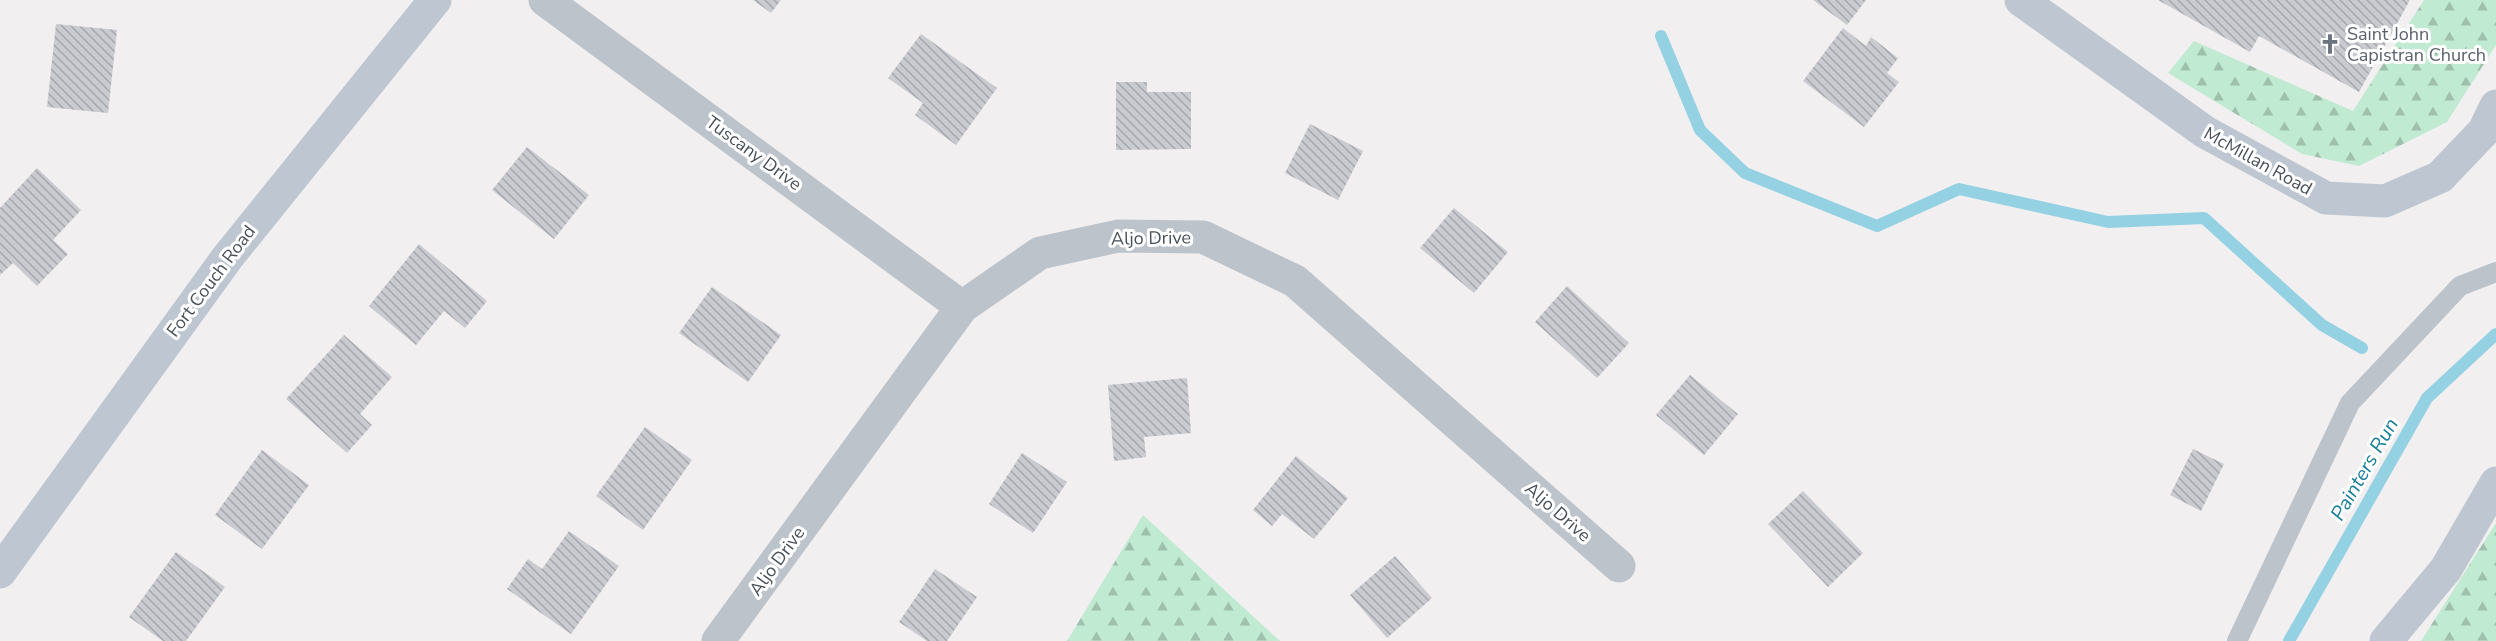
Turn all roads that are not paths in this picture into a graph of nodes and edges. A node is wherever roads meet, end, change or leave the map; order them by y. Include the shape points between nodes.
1 (435, 0) edge
2 (545, 0) edge
3 (2021, 0) edge
4 (2496, 106) edge
5 (2496, 272) edge
6 (962, 306) junction
7 (2496, 483) edge
8 (1619, 566) dead end
9 (0, 572) edge
10 (718, 641) edge
11 (2237, 641) edge
12 (2386, 641) edge

1 - 9 street, Fort Couch Road via 227,258
2 - 6 street, Tuscany Drive
3 - 4 street, McMillan Road via 2205,132 2326,198 2385,201 2440,177 2484,131
5 - 11 lane via 2460,286 2350,403
6 - 8 street, Aljo Drive via 1040,254 1118,236 1203,237 1295,281
6 - 10 street, Aljo Drive
7 - 12 street via 2446,569

